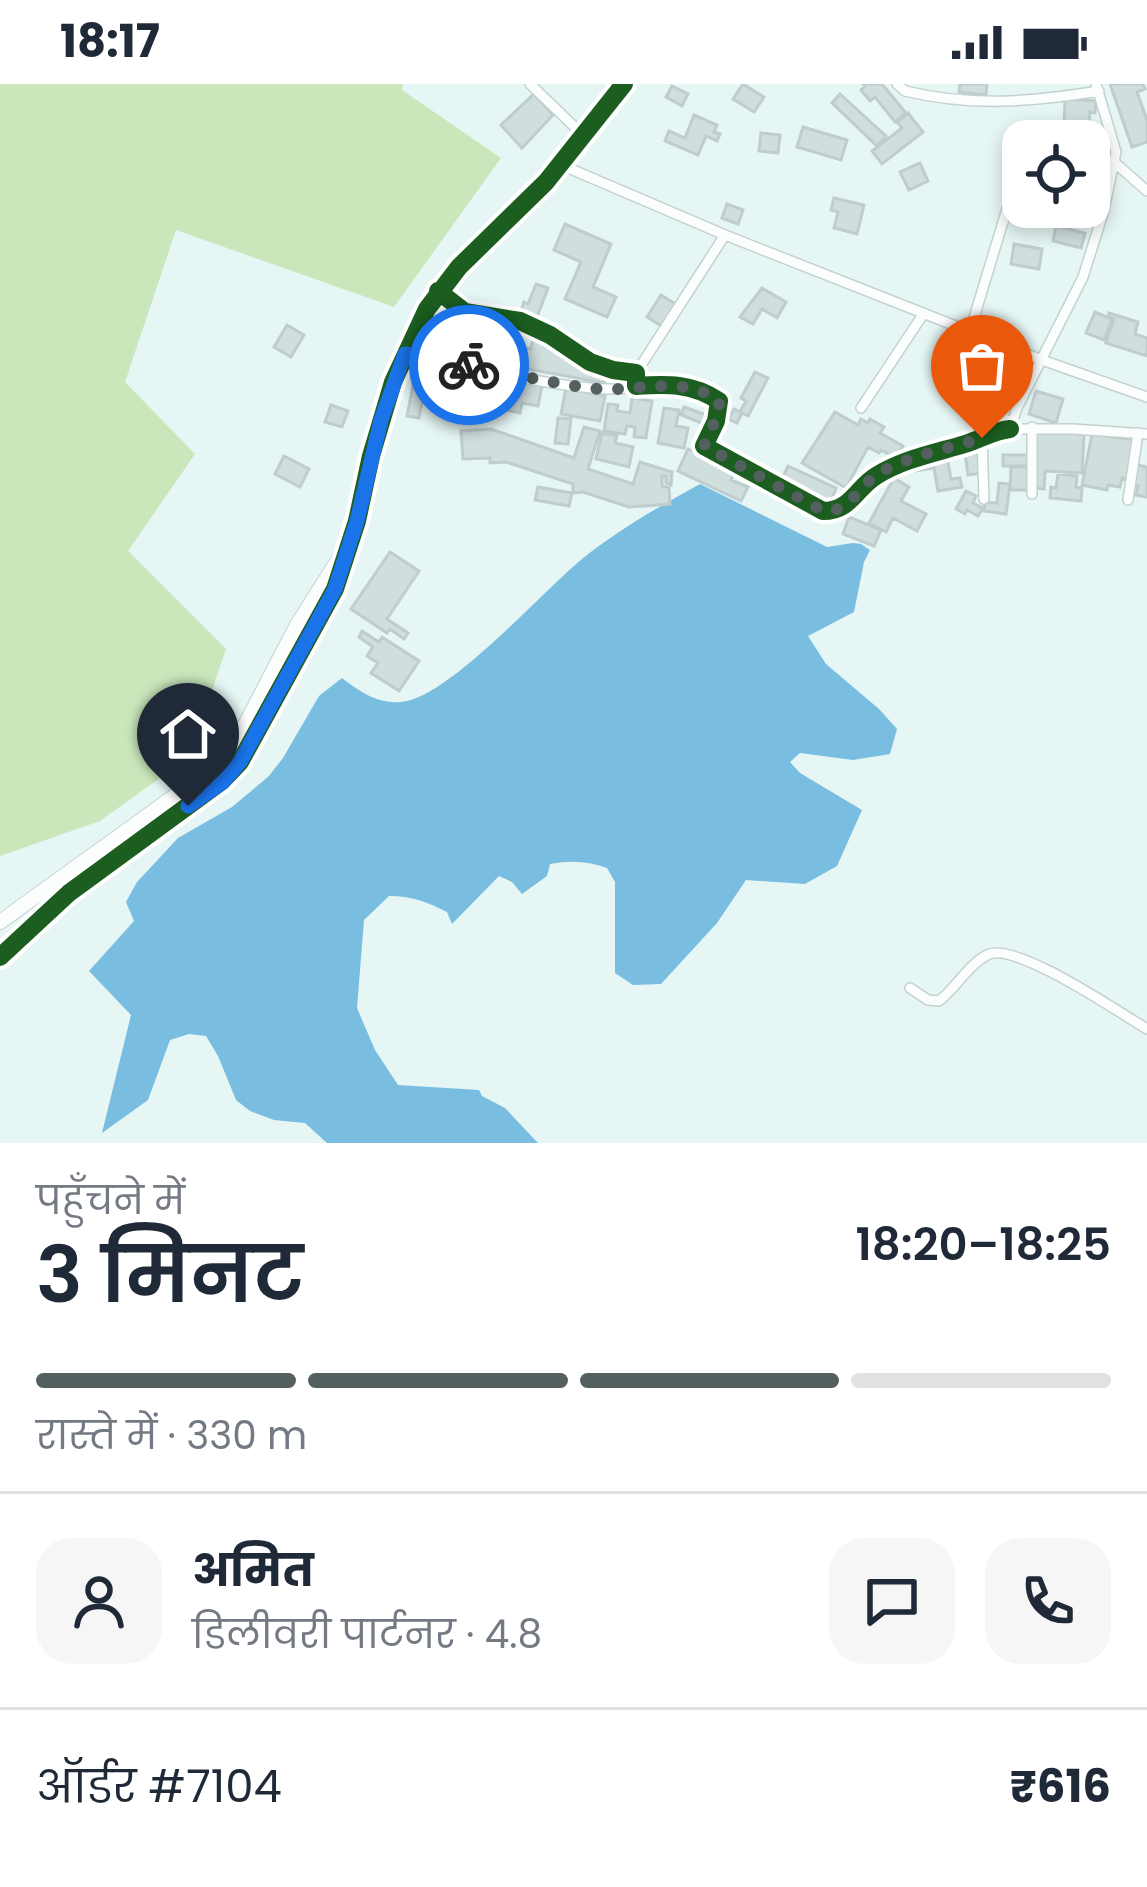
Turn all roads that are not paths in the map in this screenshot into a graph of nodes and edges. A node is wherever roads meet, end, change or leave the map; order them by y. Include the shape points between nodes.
1 (530, 84) edge
2 (624, 84) edge
3 (897, 84) edge
4 (1097, 88) edge
5 (583, 135) junction
6 (1114, 162) junction
7 (560, 164) junction
8 (1147, 191) edge
9 (1002, 225) edge
10 (725, 235) junction
11 (438, 292) junction
12 (925, 313) junction
13 (970, 331) junction
14 (405, 354) junction
15 (1042, 360) junction
16 (636, 373) junction
17 (636, 386) junction
18 (1147, 397) edge
19 (861, 408) dead end
20 (1032, 428) junction
21 (1010, 429) junction
22 (1143, 433) edge
23 (982, 438) junction
24 (1033, 494) dead end
25 (984, 499) dead end
26 (1128, 500) dead end
27 (352, 537) junction
28 (0, 922) edge
29 (0, 957) edge
30 (910, 988) dead end
31 (1147, 1029) edge

1 - 5 street
2 - 5 street
3 - 4 street via 973,103
4 - 6 street
5 - 7 street
6 - 8 street
6 - 15 street via 1083,277
7 - 10 street
7 - 11 street
9 - 13 street
10 - 12 street
10 - 16 street
11 - 14 street
11 - 16 street via 465,312 520,321 590,362
12 - 13 street
12 - 19 street
13 - 15 street
14 - 17 street via 593,388
14 - 27 street
15 - 18 street
15 - 21 street
16 - 17 street
17 - 23 street via 692,387 719,400 704,446 823,511 846,506 894,467
20 - 21 street
20 - 22 street
20 - 24 street
21 - 23 street
22 - 26 street
23 - 25 street
27 - 28 street via 223,761
27 - 29 street via 327,605 231,773 70,892
30 - 31 street via 939,1001 984,957 1006,953

